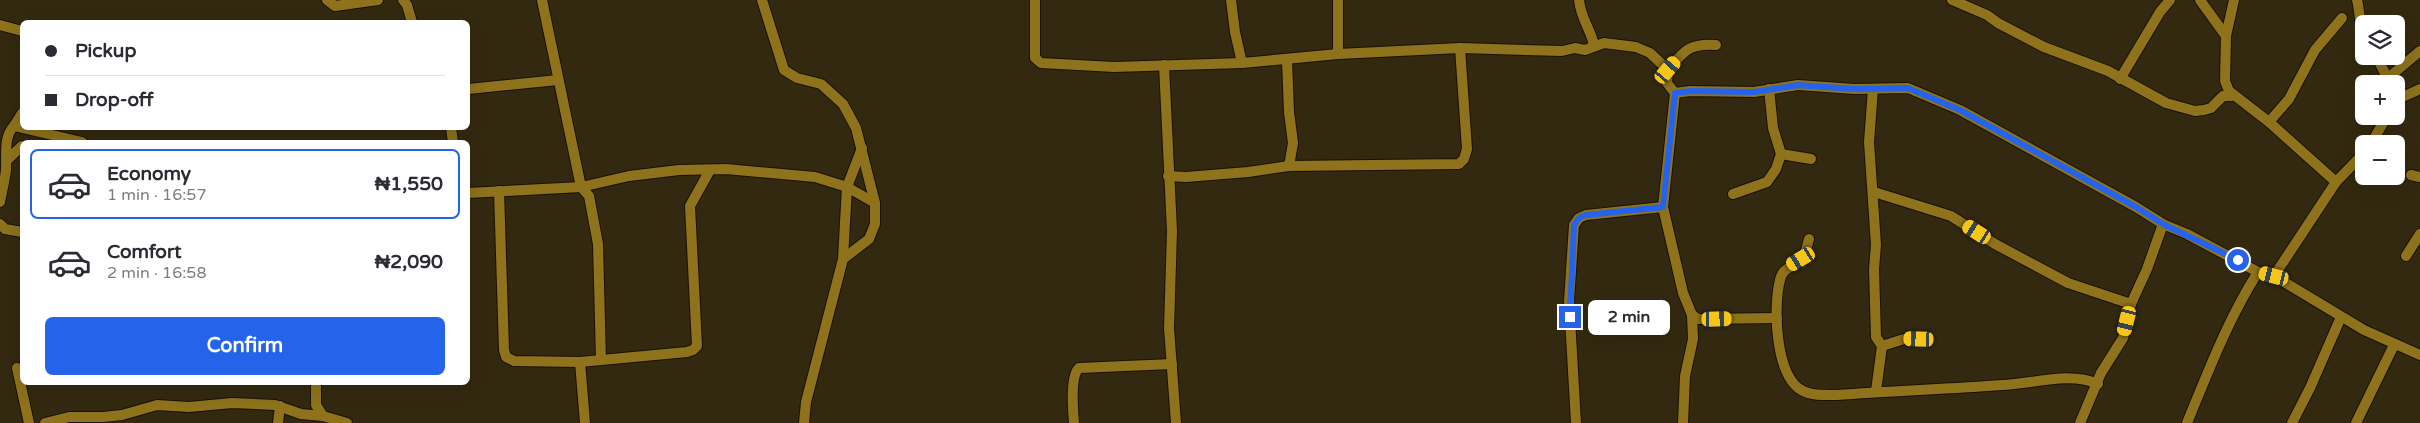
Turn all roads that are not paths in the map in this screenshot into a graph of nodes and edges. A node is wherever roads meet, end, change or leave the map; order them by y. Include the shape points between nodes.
1 (327, 0) edge
2 (378, 0) edge
3 (403, 0) edge
4 (542, 0) edge
5 (762, 0) edge
6 (1035, 0) edge
7 (1231, 0) edge
8 (1338, 0) edge
9 (1579, 0) edge
10 (1952, 0) edge
11 (2170, 0) edge
12 (2200, 0) edge
13 (2234, 0) edge
14 (2357, 0) edge
15 (2361, 15) edge
16 (2342, 18) dead end
17 (411, 20) edge
18 (0, 26) edge
19 (20, 31) edge
20 (2226, 36) junction
21 (1716, 44) dead end
22 (1594, 45) junction
23 (1460, 48) junction
24 (2420, 52) edge
25 (1338, 54) junction
26 (1286, 60) junction
27 (1242, 63) junction
28 (1164, 65) junction
29 (1668, 70) junction
30 (2395, 75) edge
31 (2120, 79) junction
32 (558, 80) junction
33 (470, 88) edge
34 (1769, 89) junction
35 (1873, 89) junction
36 (2420, 89) edge
37 (1675, 93) junction
38 (2229, 94) junction
39 (2405, 96) edge
40 (20, 115) edge
41 (2269, 122) junction
42 (8, 127) edge
43 (22, 130) edge
44 (46, 135) junction
45 (33, 140) edge
46 (72, 140) edge
47 (862, 147) junction
48 (20, 148) edge
49 (1781, 154) junction
50 (1811, 159) dead end
51 (6, 161) junction
52 (2355, 162) edge
53 (1289, 166) junction
54 (710, 170) junction
55 (1168, 176) junction
56 (2336, 182) junction
57 (581, 186) junction
58 (848, 187) junction
59 (499, 191) junction
60 (1874, 192) junction
61 (470, 193) edge
62 (1733, 194) dead end
63 (0, 202) edge
64 (875, 203) junction
65 (1663, 207) junction
66 (0, 224) edge
67 (2163, 224) junction
68 (20, 232) edge
69 (2420, 234) edge
70 (1809, 239) dead end
71 (2406, 256) dead end
72 (843, 259) junction
73 (2258, 272) junction
74 (2274, 276) junction
75 (2131, 304) junction
76 (1692, 315) junction
77 (2341, 317) junction
78 (1777, 318) junction
79 (1919, 339) dead end
80 (2394, 344) junction
81 (1882, 346) junction
82 (2420, 355) edge
83 (601, 360) junction
84 (580, 362) junction
85 (1172, 364) junction
86 (17, 368) dead end
87 (20, 382) edge
88 (2098, 384) junction
89 (21, 385) edge
90 (316, 385) edge
91 (1876, 391) junction
92 (280, 406) junction
93 (323, 416) junction
94 (29, 423) edge
95 (46, 423) edge
96 (278, 423) edge
97 (347, 423) edge
98 (585, 423) edge
99 (804, 423) edge
100 (1074, 423) edge
101 (1176, 423) edge
102 (1576, 423) edge
103 (1683, 423) edge
104 (2080, 423) edge
105 (2187, 423) edge
106 (2292, 423) edge
107 (2356, 423) edge

1 - 2 street via 335,6
3 - 17 street
4 - 32 street
5 - 47 street via 784,70 789,75 821,84 833,94 856,128
6 - 28 street via 1035,58 1039,62 1114,67
7 - 27 street
8 - 25 street
9 - 22 street via 1580,14
10 - 31 street via 1987,15 2044,47 2108,71
11 - 31 street
12 - 20 street
13 - 20 street
14 - 15 street
16 - 41 street via 2315,50 2289,99
18 - 19 street
20 - 38 street via 2225,81
21 - 29 street via 1697,44 1680,55
22 - 23 street via 1585,50 1562,51
22 - 29 street via 1636,47 1650,53
23 - 25 street
23 - 53 street via 1467,149 1462,162 1447,165
24 - 30 street
25 - 26 street
26 - 27 street
26 - 53 street via 1293,143
27 - 28 street
28 - 55 street
29 - 37 street via 1667,83
31 - 38 street via 2166,103 2195,111 2211,108
32 - 33 street
32 - 57 street
34 - 35 street via 1798,85
34 - 37 street
34 - 49 street via 1773,128
35 - 60 street via 1868,142
35 - 67 street via 1908,88 1960,110
36 - 39 street
37 - 65 street
38 - 41 street
40 - 42 street
41 - 56 street
42 - 51 street
43 - 44 street
44 - 45 street
44 - 46 street
47 - 58 street
47 - 64 street
48 - 51 street
49 - 50 street
49 - 62 street via 1767,182
51 - 63 street
52 - 56 street
53 - 55 street via 1248,172
54 - 57 street via 630,176
54 - 58 street via 815,177
54 - 83 street via 690,206 697,346 688,352
55 - 85 street via 1172,231 1168,299
56 - 74 street
57 - 59 street
57 - 83 street via 589,196 598,244
58 - 64 street
58 - 72 street
59 - 61 street
59 - 84 street via 506,357 514,361
60 - 75 street via 1951,216 2068,284
60 - 81 street via 1876,337
64 - 72 street via 875,224 869,238
65 - 76 street via 1683,293
65 - 102 street via 1586,215 1574,225 1569,301
66 - 68 street
67 - 73 street
67 - 75 street
69 - 71 street
70 - 78 street via 1801,259 1786,268 1780,279
72 - 99 street via 806,402
73 - 74 street
73 - 105 street via 2223,338
74 - 77 street
75 - 88 street via 2123,338 2101,373
76 - 78 street via 1698,319
76 - 103 street via 1693,339 1685,376
77 - 80 street
77 - 106 street
78 - 91 street via 1780,350 1794,385 1804,392 1820,395
79 - 81 street via 1904,339
80 - 82 street
80 - 107 street
81 - 91 street
83 - 84 street
84 - 98 street
85 - 100 street via 1079,368 1074,380
85 - 101 street
86 - 87 street
88 - 91 street via 2069,378 2003,385
88 - 104 street
89 - 94 street
90 - 93 street via 316,405
92 - 93 street via 308,416
92 - 95 street via 232,403 189,407 157,405 122,415 69,417
92 - 96 street
93 - 97 street

